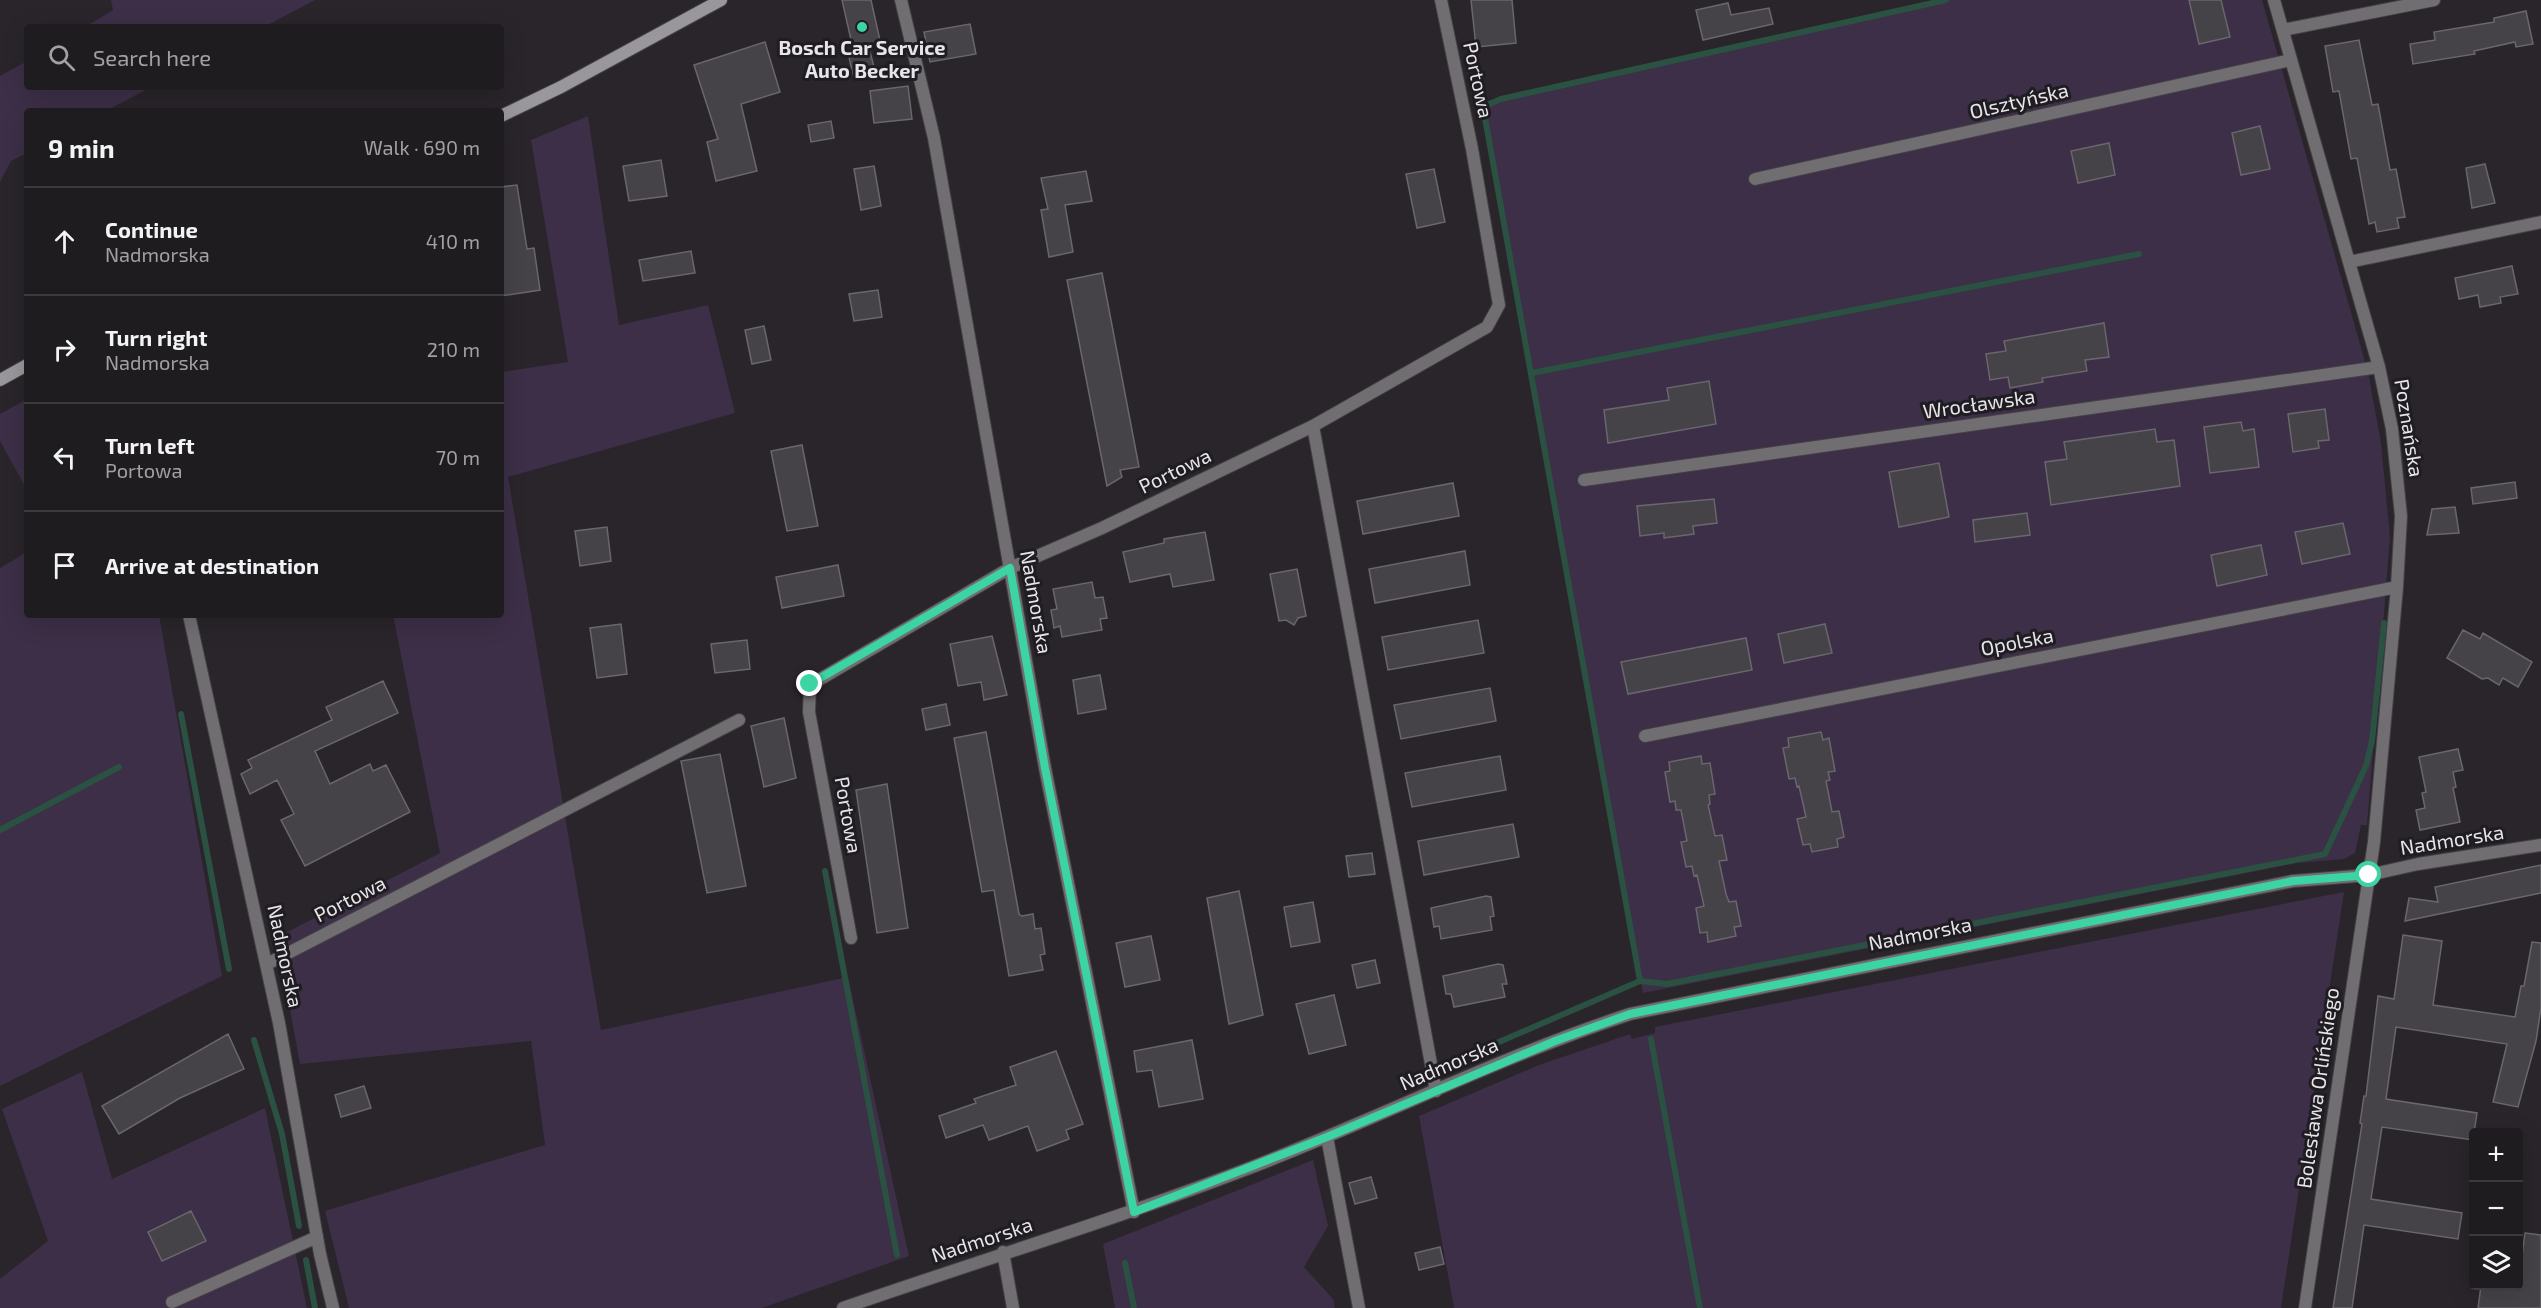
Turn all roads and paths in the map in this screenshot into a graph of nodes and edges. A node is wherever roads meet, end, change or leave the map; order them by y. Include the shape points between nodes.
1 (721, 0) edge
2 (901, 0) edge
3 (1441, 0) edge
4 (2274, 0) edge
5 (2434, 0) edge
6 (2283, 30) junction
7 (2291, 60) junction
8 (504, 115) edge
9 (1755, 179) dead end
10 (2541, 222) edge
11 (2349, 262) junction
12 (24, 367) edge
13 (2379, 367) junction
14 (0, 380) edge
15 (1313, 426) junction
16 (1584, 480) dead end
17 (1010, 568) junction
18 (2397, 586) junction
19 (190, 618) edge
20 (739, 720) dead end
21 (1645, 736) dead end
22 (2541, 845) edge
23 (2369, 875) junction
24 (851, 938) dead end
25 (267, 964) junction
26 (1436, 1091) junction
27 (1327, 1137) junction
28 (1134, 1212) junction
29 (317, 1237) junction
30 (1003, 1252) junction
31 (172, 1302) dead end
32 (333, 1308) edge
33 (843, 1308) edge
34 (1012, 1308) edge
35 (1359, 1308) edge
36 (2305, 1308) edge

1 - 8 main road
2 - 17 street, Nadmorska via 934,138
3 - 15 street, Portowa via 1499,305 1487,327
4 - 6 street, Poznańska
5 - 6 street
6 - 7 street, Poznańska
7 - 9 street, Olsztyńska
7 - 11 street, Poznańska
10 - 11 street
11 - 13 street, Poznańska
12 - 14 main road
13 - 16 street, Wrocławska
13 - 18 street, Poznańska via 2392,429 2401,516
15 - 17 street, Portowa
15 - 26 street
17 - 24 street, Portowa via 810,684 809,712
17 - 28 street, Nadmorska via 1045,768
18 - 21 street, Opolska
18 - 23 street, Poznańska
19 - 25 street, Nadmorska
20 - 25 street, Portowa
22 - 23 street, Nadmorska
23 - 26 street, Nadmorska via 2293,881 1684,1001 1591,1026
23 - 36 street, Bolesława Orlińskiego
25 - 29 street, Nadmorska
26 - 27 street, Nadmorska
27 - 28 street, Nadmorska
27 - 35 street
28 - 30 street, Nadmorska
29 - 31 street
29 - 32 street, Nadmorska
30 - 33 street, Nadmorska
30 - 34 street

